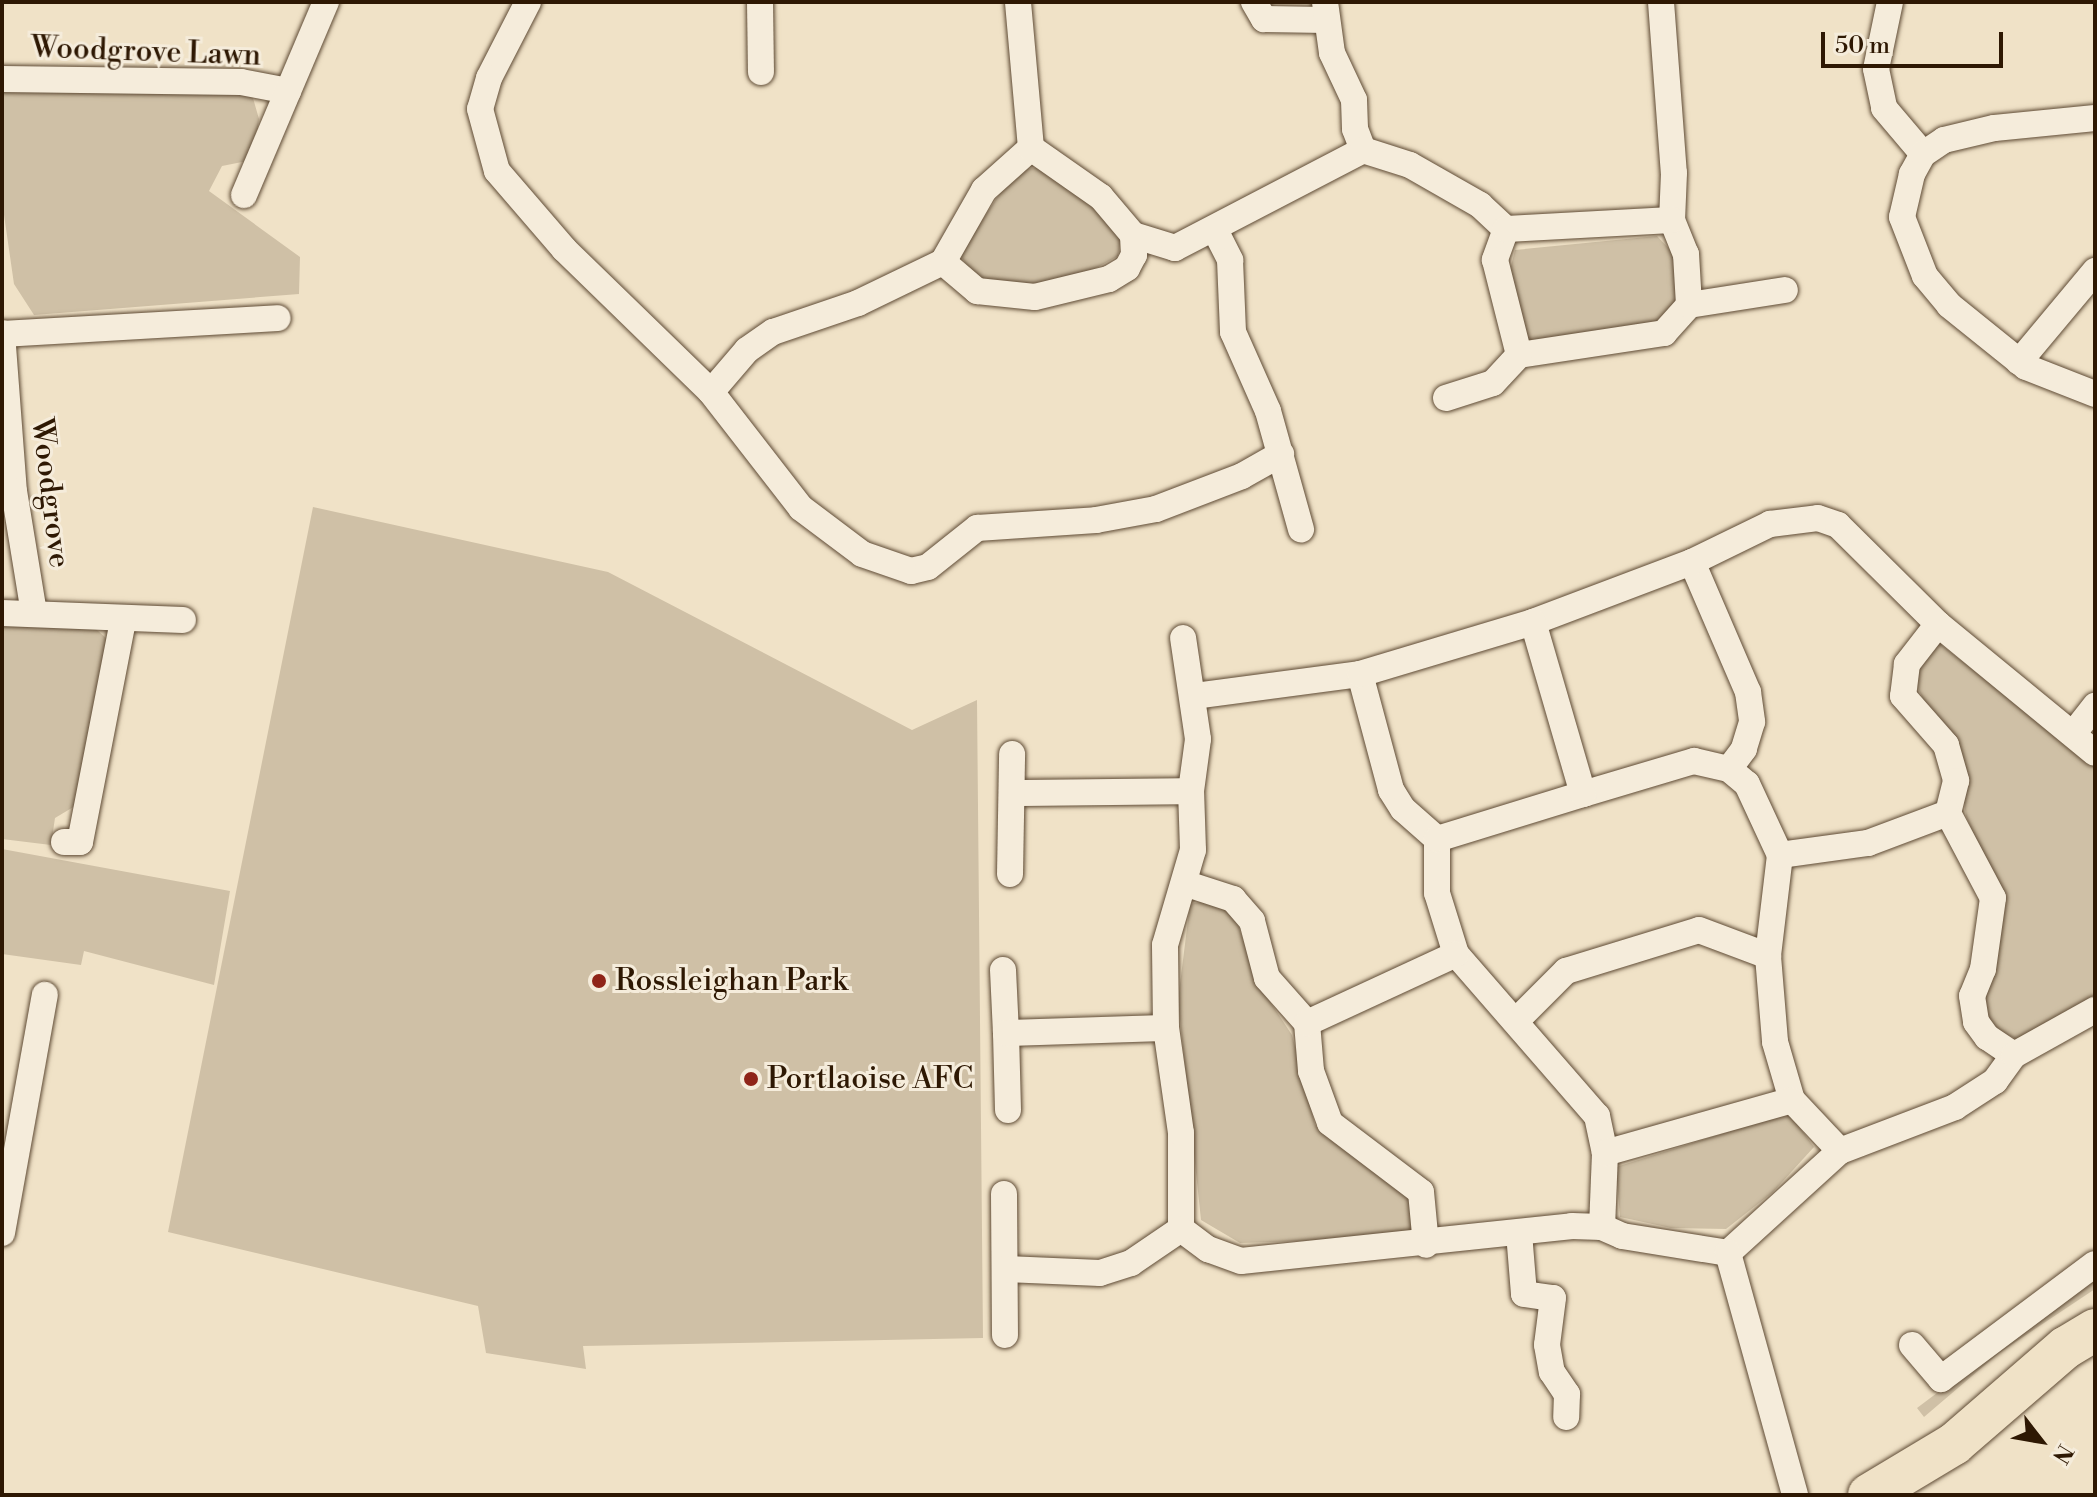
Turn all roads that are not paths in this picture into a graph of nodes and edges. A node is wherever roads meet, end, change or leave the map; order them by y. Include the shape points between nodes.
1 (326, 2) edge
2 (528, 2) edge
3 (760, 2) edge
4 (1018, 2) edge
5 (1254, 2) edge
6 (1661, 2) edge
7 (1890, 2) edge
8 (1325, 11) edge
9 (761, 72) dead end
10 (2, 79) edge
11 (288, 91) junction
12 (2095, 118) edge
13 (1031, 148) junction
14 (1363, 150) junction
15 (1923, 154) junction
16 (244, 195) dead end
17 (1672, 220) junction
18 (1506, 229) junction
19 (1215, 230) junction
20 (1133, 235) junction
21 (943, 262) junction
22 (2095, 271) edge
23 (1785, 290) dead end
24 (1689, 305) junction
25 (278, 318) dead end
26 (2, 333) edge
27 (1519, 355) junction
28 (2019, 362) junction
29 (711, 392) junction
30 (2095, 394) edge
31 (1446, 398) dead end
32 (1281, 454) junction
33 (1301, 529) dead end
34 (1692, 562) junction
35 (2, 613) edge
36 (34, 613) junction
37 (183, 620) dead end
38 (123, 621) junction
39 (1533, 622) junction
40 (1938, 624) junction
41 (1183, 638) dead end
42 (1360, 674) junction
43 (1195, 696) junction
44 (2095, 706) edge
45 (2073, 734) junction
46 (2095, 753) edge
47 (1012, 754) dead end
48 (1729, 769) junction
49 (1191, 791) junction
50 (1012, 793) junction
51 (1583, 794) junction
52 (1948, 813) junction
53 (1437, 839) junction
54 (64, 842) dead end
55 (1780, 855) junction
56 (1010, 874) dead end
57 (1184, 883) junction
58 (1456, 954) junction
59 (1768, 956) junction
60 (1003, 970) dead end
61 (45, 995) dead end
62 (2095, 1010) edge
63 (1516, 1021) junction
64 (1307, 1023) junction
65 (1166, 1028) junction
66 (1006, 1033) junction
67 (2014, 1055) junction
68 (1792, 1100) junction
69 (1008, 1110) dead end
70 (1840, 1151) junction
71 (1605, 1153) junction
72 (1004, 1194) dead end
73 (1602, 1227) junction
74 (1181, 1229) junction
75 (2, 1233) edge
76 (1519, 1233) junction
77 (1426, 1245) junction
78 (1728, 1253) junction
79 (2095, 1264) edge
80 (1006, 1269) junction
81 (2095, 1330) edge
82 (1005, 1335) dead end
83 (1912, 1345) dead end
84 (1566, 1417) dead end
85 (1795, 1495) edge
86 (1869, 1495) edge

1 - 11 street, Woodgrove Lawn
2 - 29 street via 489,78 480,109 497,171 564,249
3 - 9 street
4 - 13 street
5 - 8 street via 1264,19
6 - 17 street via 1674,173
7 - 15 street via 1879,41 1884,108
8 - 14 street via 1332,53 1354,100 1355,129
10 - 11 street, Woodgrove Lawn via 241,82
11 - 16 street, Woodgrove Lawn
12 - 15 street via 1994,128 1944,140
13 - 20 street via 1101,197
13 - 21 street via 984,190
14 - 18 street via 1421,170 1480,205
14 - 19 street
15 - 28 street via 1912,174 1902,217 1925,276 1949,305
17 - 18 street
17 - 24 street via 1686,254
18 - 27 street via 1495,260
19 - 20 street via 1175,248
19 - 32 street via 1230,260 1233,332 1248,359
20 - 21 street via 1134,255 1127,268 1109,279 1035,297 977,291
21 - 29 street via 858,303 773,332 747,350
22 - 28 street
23 - 24 street
24 - 27 street via 1664,333
25 - 26 street, Woodgrove
26 - 36 street, Woodgrove via 14,491
27 - 31 street via 1493,383
28 - 30 street
29 - 32 street via 801,508 862,554 911,571 928,567 977,528 1096,520 1156,509 1242,476
32 - 33 street
34 - 39 street
34 - 40 street via 1770,524 1818,518 1838,525
34 - 48 street via 1748,692 1752,722 1744,749
35 - 36 street, Woodgrove
36 - 38 street, Woodgrove
37 - 38 street, Woodgrove
38 - 54 street via 80,842
39 - 42 street
39 - 51 street
40 - 45 street
40 - 52 street via 1907,664 1903,696 1946,745 1956,781
41 - 43 street
42 - 43 street
42 - 53 street via 1391,790 1403,809
43 - 49 street via 1198,739
44 - 45 street
45 - 46 street
47 - 50 street
48 - 51 street via 1694,761
48 - 55 street via 1747,784
49 - 50 street
49 - 57 street via 1193,850
50 - 56 street
51 - 53 street
52 - 55 street via 1868,843
52 - 67 street via 1993,898 1983,969 1972,996 1976,1022 1987,1037
53 - 58 street via 1437,893
55 - 59 street
57 - 64 street via 1233,899 1252,921 1267,978
57 - 65 street via 1165,945
58 - 63 street
58 - 64 street
59 - 63 street via 1699,930 1566,971
59 - 68 street via 1775,1042
60 - 66 street
61 - 75 street
62 - 67 street
63 - 71 street via 1597,1116
64 - 77 street via 1311,1071 1330,1123 1421,1192
65 - 66 street
65 - 74 street via 1181,1133
66 - 69 street
67 - 70 street via 1995,1081 1955,1107
68 - 70 street
68 - 71 street
70 - 78 street
71 - 73 street
72 - 80 street
73 - 76 street
73 - 78 street via 1622,1236
74 - 77 street via 1208,1249 1241,1261
74 - 80 street via 1131,1263 1100,1273
76 - 77 street
76 - 84 street via 1524,1294 1553,1298 1547,1345 1552,1372 1567,1394
78 - 85 street
79 - 83 street via 1941,1379
80 - 82 street
81 - 86 main road via 2065,1348 1954,1444

